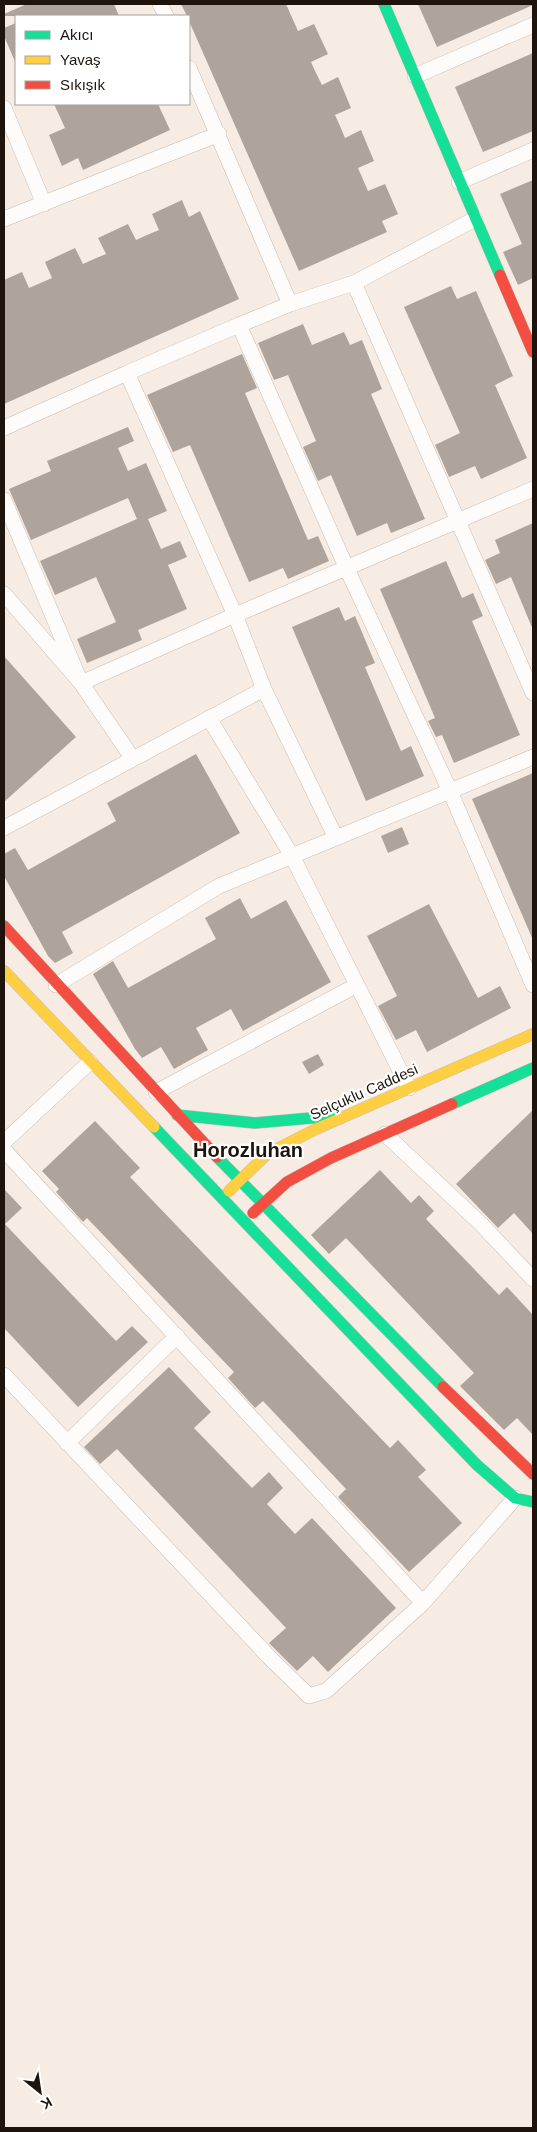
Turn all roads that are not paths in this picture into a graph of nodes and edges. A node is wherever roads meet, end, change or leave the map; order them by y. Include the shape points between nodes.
1 (384, 4) edge
2 (533, 25) edge
3 (190, 70) edge
4 (414, 76) junction
5 (4, 108) edge
6 (219, 134) junction
7 (533, 150) edge
8 (459, 182) junction
9 (44, 204) junction
10 (4, 219) edge
11 (475, 219) junction
12 (354, 283) junction
13 (290, 304) junction
14 (527, 319) edge
15 (239, 325) junction
16 (533, 352) edge
17 (127, 373) junction
18 (4, 428) edge
19 (533, 489) edge
20 (4, 500) edge
21 (458, 522) junction
22 (347, 570) junction
23 (4, 594) edge
24 (235, 615) junction
25 (81, 683) junction
26 (264, 688) junction
27 (533, 693) edge
28 (209, 718) junction
29 (533, 757) edge
30 (133, 759) junction
31 (450, 791) junction
32 (4, 828) edge
33 (336, 838) junction
34 (292, 856) junction
35 (4, 926) edge
36 (4, 972) edge
37 (56, 985) junction
38 (533, 985) edge
39 (357, 986) junction
40 (533, 1034) edge
41 (90, 1062) junction
42 (533, 1068) edge
43 (409, 1088) junction
44 (156, 1092) junction
45 (177, 1114) junction
46 (351, 1114) junction
47 (385, 1134) junction
48 (4, 1142) edge
49 (4, 1150) edge
50 (239, 1181) junction
51 (221, 1198) junction
52 (262, 1204) junction
53 (244, 1222) junction
54 (533, 1279) edge
55 (177, 1336) junction
56 (4, 1375) edge
57 (66, 1443) junction
58 (533, 1474) edge
59 (514, 1498) junction
60 (533, 1502) edge
61 (423, 1603) junction

1 - 4 street
2 - 4 street
3 - 6 street
4 - 8 street
5 - 9 street
6 - 9 street
6 - 13 street
7 - 8 street
8 - 11 street
9 - 10 street
11 - 12 street
11 - 14 street
12 - 13 street
12 - 21 street
13 - 15 street
14 - 16 street
15 - 17 street
15 - 22 street
17 - 18 street
17 - 24 street
19 - 21 street
20 - 25 street
21 - 22 street
21 - 27 street
22 - 24 street
22 - 31 street
23 - 25 street
24 - 25 street
24 - 26 street
25 - 30 street
26 - 28 street
26 - 33 street
28 - 30 street
28 - 34 street
29 - 31 street
30 - 32 street
31 - 33 street
31 - 38 street
33 - 34 street
34 - 37 street via 219,886
34 - 39 street
35 - 37 street
36 - 41 street
37 - 44 street
39 - 43 street
39 - 44 street
40 - 43 street, Selçuklu Caddesi
41 - 48 street
41 - 51 street
42 - 47 street
43 - 46 street, Selçuklu Caddesi
44 - 45 street
45 - 46 street via 255,1123
45 - 50 street
46 - 50 street, Selçuklu Caddesi via 267,1154
47 - 52 street via 286,1182
47 - 54 street via 481,1224
49 - 55 street
50 - 51 street, Selçuklu Caddesi
50 - 52 street
51 - 53 street
52 - 53 street
52 - 58 street
53 - 59 street via 477,1465
55 - 57 street
55 - 61 street
56 - 57 street
57 - 61 street via 309,1696 326,1691
59 - 60 street
59 - 61 street

